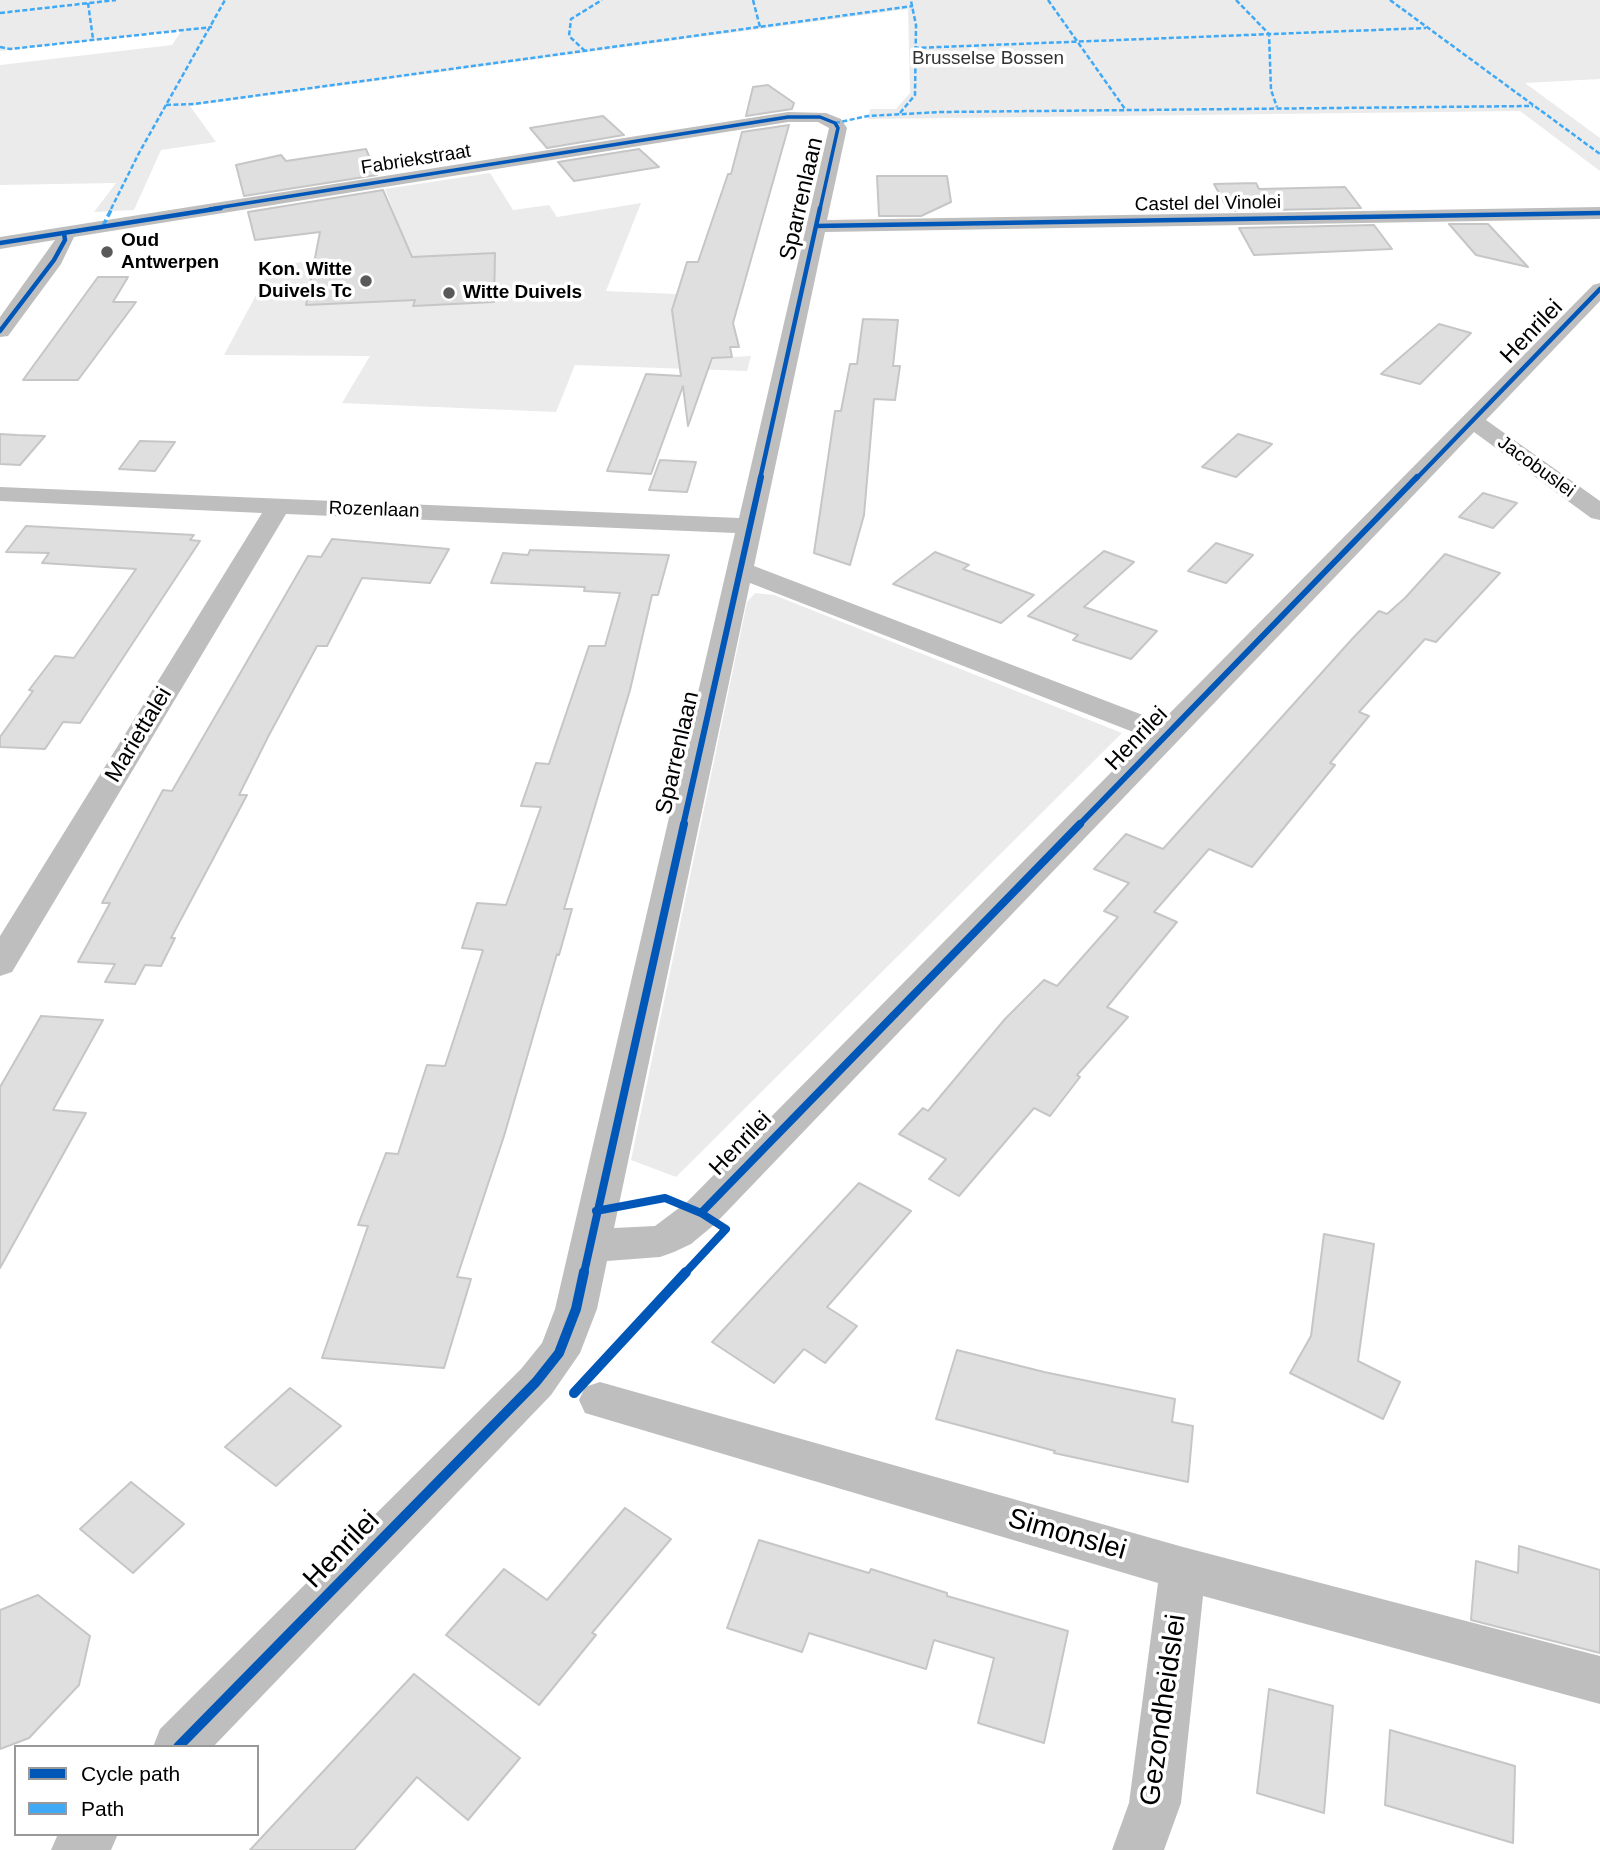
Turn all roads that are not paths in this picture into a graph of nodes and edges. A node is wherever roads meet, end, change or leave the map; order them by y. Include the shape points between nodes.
1 (835, 124) joint
2 (1600, 212) edge
3 (816, 226) junction
4 (64, 233) junction
5 (0, 243) edge
6 (1600, 289) edge
7 (0, 331) edge
8 (1473, 421) junction
9 (0, 494) edge
10 (278, 506) junction
11 (1600, 513) edge
12 (748, 526) junction
13 (739, 569) junction
14 (1168, 735) junction
15 (0, 964) edge
16 (588, 1246) junction
17 (536, 1382) joint
18 (600, 1400) dead end
19 (1184, 1569) junction
20 (1600, 1680) edge
21 (180, 1745) edge
22 (90, 1836) edge
23 (77, 1850) edge
24 (1138, 1850) edge

1 - 3 street, Sparrenlaan via 838,128
1 - 4 street, Fabriekstraat via 812,116 788,117
2 - 3 street, Castel del Vinolei
3 - 12 street, Sparrenlaan
4 - 5 street, Fabriekstraat
4 - 7 street via 54,260
6 - 8 street, Henrilei
8 - 11 street, Jacobuslei
8 - 14 street, Henrilei
9 - 10 street, Rozenlaan
10 - 12 street, Rozenlaan
10 - 15 street, Mariettalei
12 - 13 street, Sparrenlaan
13 - 14 street
13 - 16 street, Sparrenlaan
14 - 16 street, Henrilei via 701,1213 660,1241
16 - 17 street, Sparrenlaan via 576,1309 559,1353
17 - 21 street, Henrilei
18 - 19 street, Simonslei
19 - 20 street, Simonslei
19 - 24 street, Gezondheidslei via 1155,1803
22 - 23 street

